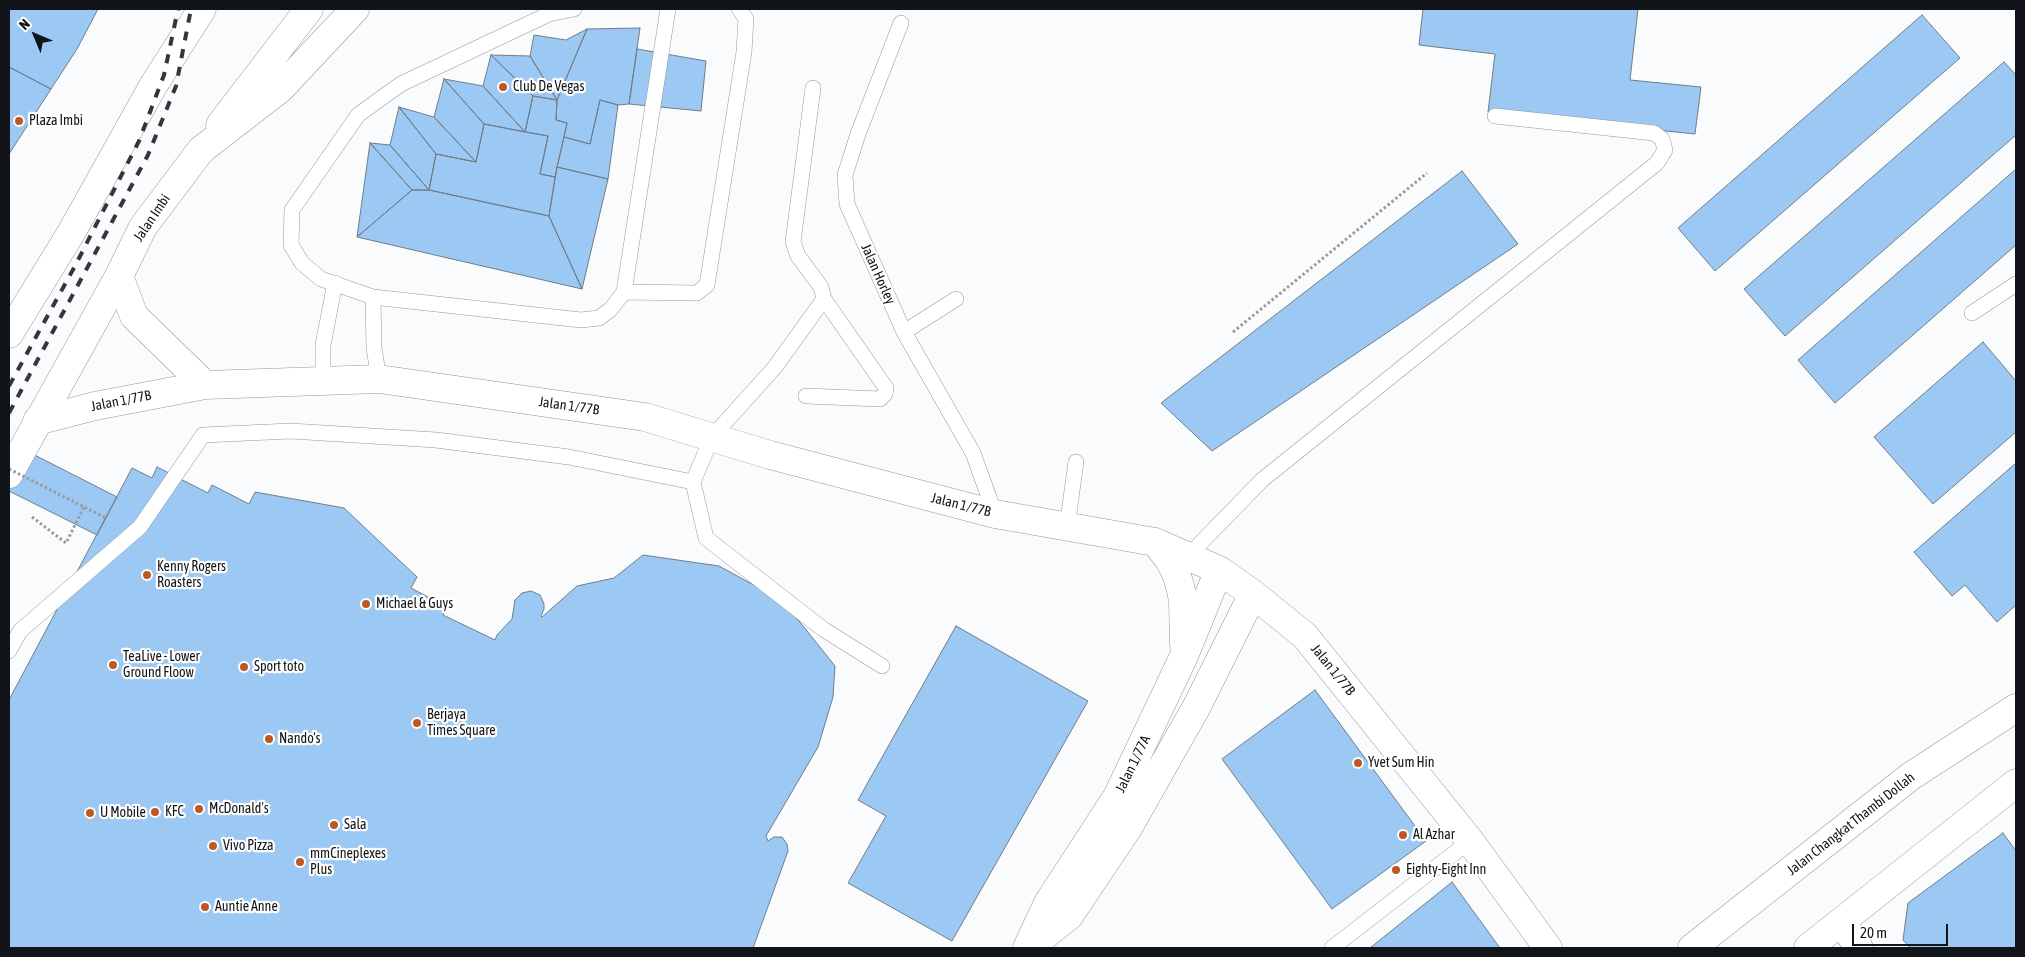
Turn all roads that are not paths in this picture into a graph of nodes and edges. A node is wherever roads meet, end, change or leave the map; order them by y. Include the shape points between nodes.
1 (202, 9) edge
2 (309, 9) edge
3 (354, 9) edge
4 (574, 9) edge
5 (668, 9) edge
6 (739, 9) edge
7 (901, 23) dead end
8 (813, 88) dead end
9 (1495, 116) dead end
10 (201, 150) junction
11 (119, 276) junction
12 (335, 284) junction
13 (2016, 284) edge
14 (624, 292) junction
15 (373, 297) junction
16 (956, 299) dead end
17 (824, 300) junction
18 (1972, 313) dead end
19 (904, 332) junction
20 (9, 334) edge
21 (379, 379) junction
22 (323, 381) junction
23 (205, 385) junction
24 (806, 396) dead end
25 (38, 421) junction
26 (712, 437) junction
27 (1076, 462) dead end
28 (9, 474) edge
29 (693, 482) junction
30 (995, 514) junction
31 (1067, 527) junction
32 (1155, 542) junction
33 (1188, 556) junction
34 (1219, 570) junction
35 (1253, 594) junction
36 (9, 651) edge
37 (1184, 656) junction
38 (882, 666) dead end
39 (2016, 696) edge
40 (2016, 708) edge
41 (1911, 776) junction
42 (2016, 784) edge
43 (1470, 841) junction
44 (1731, 918) junction
45 (1842, 923) junction
46 (1028, 948) edge
47 (1332, 948) edge
48 (1548, 948) edge
49 (1692, 948) edge
50 (1705, 948) edge
51 (1808, 948) edge
52 (1859, 948) edge

1 - 20 street via 153,86 71,233
2 - 10 street
3 - 10 street, Jalan Imbi via 280,89
4 - 12 lane via 549,14 401,84 358,114 292,210 291,245 302,263 322,279
5 - 14 lane
6 - 14 lane via 746,19 744,52 707,285 697,293
7 - 19 lane, Jalan Horley via 845,175 847,204
8 - 17 lane via 793,242 798,256 821,288
9 - 33 lane via 1654,133 1662,139 1665,150 1657,163 1262,480
10 - 11 street, Jalan Imbi via 143,227
11 - 23 street via 134,316
11 - 25 street, Jalan Imbi
12 - 15 lane
12 - 22 lane via 323,345
13 - 18 lane
14 - 15 lane via 599,318 580,320
15 - 21 lane via 374,348
16 - 19 lane
17 - 24 lane via 886,388 885,394 880,399
17 - 26 lane via 775,367
19 - 30 lane, Jalan Horley via 973,453
21 - 22 street, Jalan 1/77B
21 - 26 street, Jalan 1/77B via 645,417
22 - 23 street, Jalan 1/77B
23 - 25 street, Jalan 1/77B via 95,406
25 - 28 street, Jalan Imbi
26 - 29 lane
26 - 30 street, Jalan 1/77B
27 - 31 lane
29 - 36 lane via 569,457 436,440 291,431 202,435 140,527 20,631
29 - 38 lane via 706,538 823,629
30 - 31 street, Jalan 1/77B
31 - 32 street, Jalan 1/77B
32 - 33 street, Jalan 1/77B
32 - 37 street via 1168,558 1180,586
33 - 34 street, Jalan 1/77B
34 - 35 street, Jalan 1/77B
34 - 37 street, Jalan 1/77A
35 - 43 street, Jalan 1/77B via 1305,636
35 - 46 street, Jalan 1/77A via 1197,706 1128,828 1070,916
37 - 46 street, Jalan 1/77A via 1117,798 1048,903
39 - 41 street
40 - 41 street, Jalan Changkat Thambi Dollah
41 - 44 street, Jalan Changkat Thambi Dollah
42 - 45 street
43 - 47 lane
43 - 48 street, Jalan 1/77B
44 - 49 street, Jalan Changkat Thambi Dollah
44 - 50 lane
45 - 51 street
45 - 52 street

